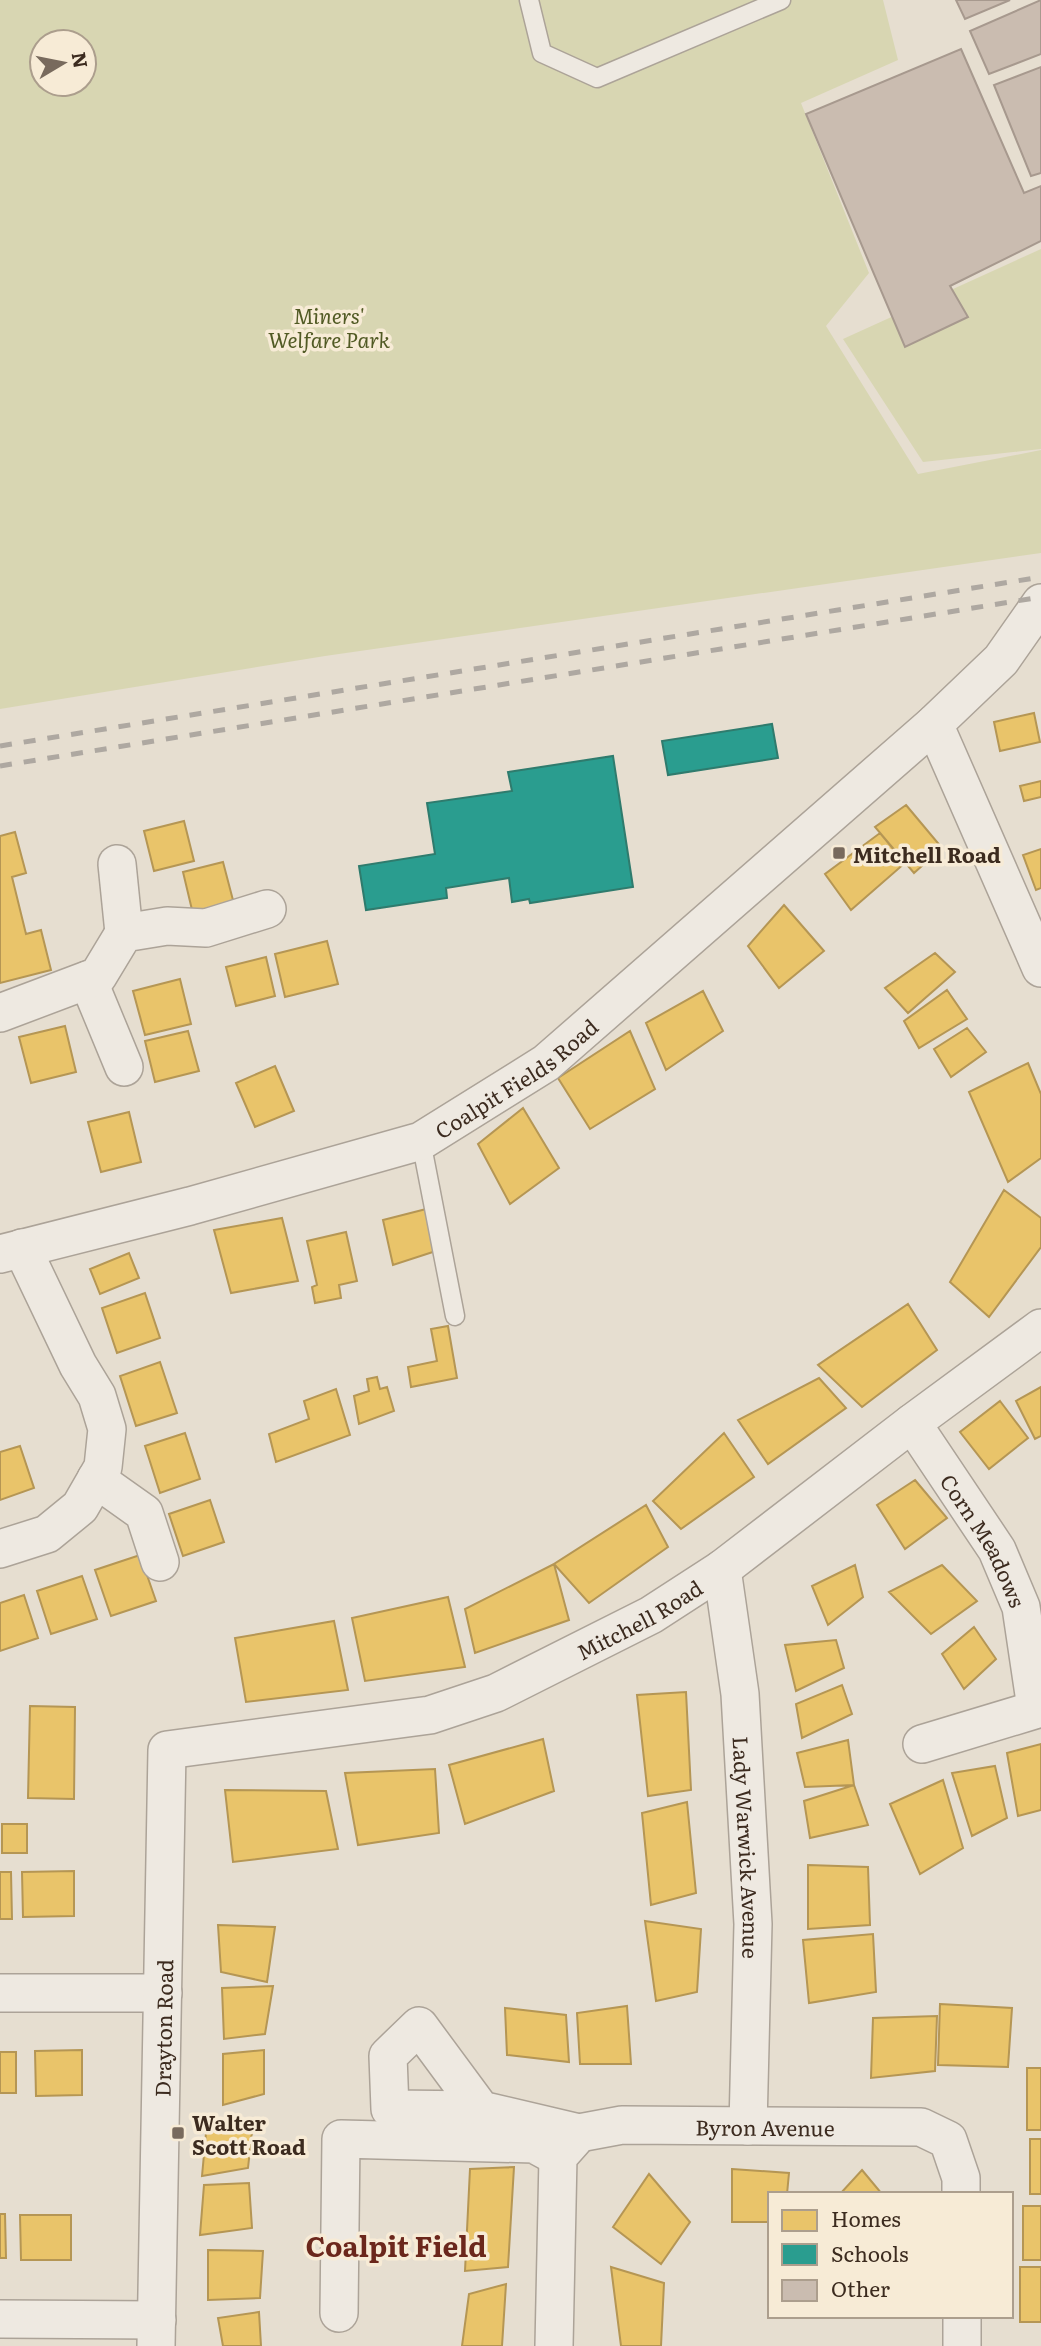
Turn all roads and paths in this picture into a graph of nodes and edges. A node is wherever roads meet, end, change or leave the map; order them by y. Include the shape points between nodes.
1 (529, 0) edge
2 (781, 0) edge
3 (1041, 603) edge
4 (934, 724) junction
5 (117, 864) dead end
6 (268, 909) dead end
7 (124, 933) junction
8 (1039, 958) edge
9 (88, 980) junction
10 (0, 1013) edge
11 (124, 1067) dead end
12 (421, 1141) junction
13 (11, 1251) edge
14 (455, 1316) dead end
15 (1041, 1328) edge
16 (912, 1423) junction
17 (96, 1479) junction
18 (0, 1549) edge
19 (160, 1562) dead end
20 (722, 1569) junction
21 (1038, 1708) edge
22 (922, 1744) dead end
23 (167, 1750) joint
24 (0, 1993) edge
25 (163, 1993) junction
26 (481, 2110) dead end
27 (748, 2126) junction
28 (569, 2145) junction
29 (961, 2192) edge
30 (339, 2313) dead end
31 (962, 2318) edge
32 (0, 2319) edge
33 (156, 2333) edge
34 (554, 2346) edge
35 (962, 2346) edge

1 - 2 lane via 542,53 597,78
3 - 4 street, Coalpit Fields Road via 988,674
4 - 8 street
4 - 12 street, Coalpit Fields Road via 546,1063
5 - 7 street
6 - 7 street via 206,928 167,926
7 - 9 street via 98,976
9 - 10 street
9 - 11 street
12 - 13 street, Coalpit Fields Road
12 - 14 lane
13 - 17 street via 97,1396 107,1429 103,1466
15 - 16 street, Mitchell Road
16 - 20 street, Mitchell Road
16 - 21 street, Corn Meadows via 997,1550 1021,1607
17 - 18 street via 80,1507 47,1534
17 - 19 street via 144,1513
20 - 23 street, Mitchell Road via 651,1615 496,1693 430,1715
20 - 27 street, Lady Warwick Avenue via 740,1694 753,1924
21 - 22 street, Corn Meadows
23 - 25 street, Drayton Road
24 - 25 street
25 - 33 street, Drayton Road
26 - 28 street
27 - 28 street, Byron Avenue via 622,2125
27 - 29 street, Byron Avenue via 921,2127 948,2140
28 - 30 street via 341,2139
28 - 34 street
31 - 35 street
32 - 33 street

